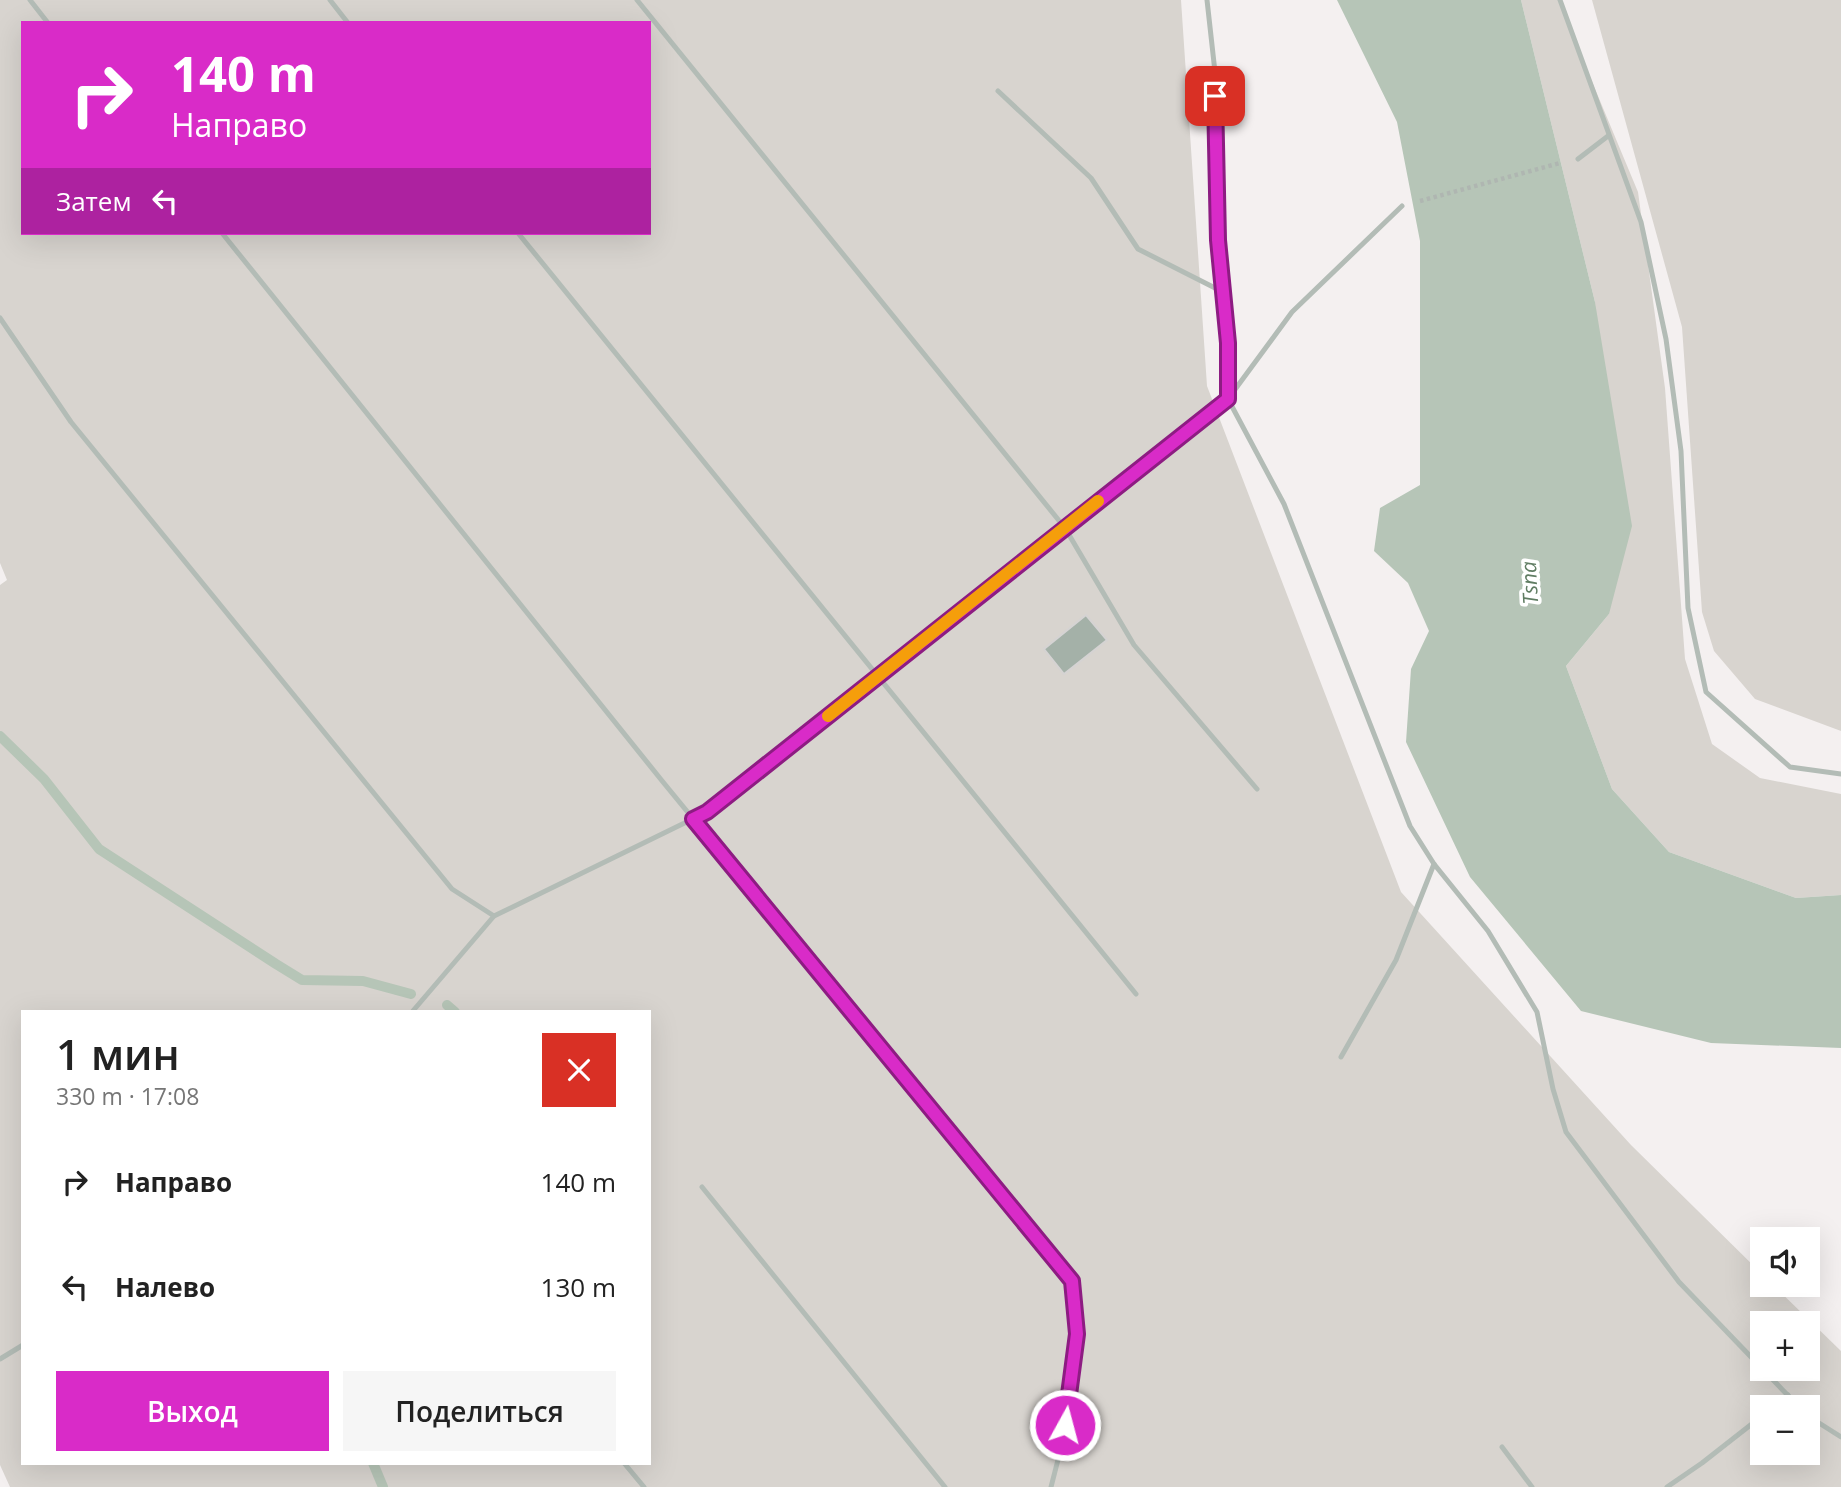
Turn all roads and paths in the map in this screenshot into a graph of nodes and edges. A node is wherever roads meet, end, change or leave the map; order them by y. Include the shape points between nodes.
1 (30, 0) edge
2 (330, 0) edge
3 (636, 0) edge
4 (1207, 0) edge
5 (1560, 0) edge
6 (46, 21) edge
7 (346, 21) edge
8 (998, 92) dead end
9 (1608, 136) junction
10 (1578, 159) joint
11 (1402, 206) joint
12 (224, 235) edge
13 (520, 235) edge
14 (1223, 292) junction
15 (0, 318) edge
16 (1228, 399) junction
17 (1065, 528) junction
18 (878, 676) junction
19 (1841, 774) edge
20 (1257, 789) dead end
21 (693, 819) junction
22 (1434, 864) junction
23 (494, 916) junction
24 (1136, 994) dead end
25 (414, 1010) edge
26 (1341, 1058) dead end
27 (702, 1187) dead end
28 (21, 1346) edge
29 (0, 1359) edge
30 (1788, 1395) edge
31 (1820, 1424) edge
32 (1750, 1425) edge
33 (1841, 1437) edge
34 (1502, 1447) dead end
35 (626, 1465) edge
36 (644, 1487) edge
37 (944, 1487) edge
38 (1051, 1487) edge
39 (1532, 1487) edge
40 (1667, 1487) edge

1 - 6 lane
2 - 7 lane
3 - 17 lane
4 - 14 lane via 1215,72
5 - 9 lane
8 - 14 lane via 1091,178 1138,248
9 - 10 lane
9 - 19 lane via 1641,222 1666,340 1681,451 1688,608 1706,692 1790,767
10 - 11 path
11 - 16 lane via 1292,312
12 - 21 lane
13 - 18 lane
14 - 16 lane
15 - 23 lane via 71,422 452,889
16 - 17 lane
16 - 22 lane via 1284,504 1410,826
17 - 18 lane
17 - 20 lane via 1134,645
18 - 21 lane
18 - 24 lane
21 - 23 lane
21 - 38 lane via 1072,1281 1077,1334
22 - 26 lane via 1396,960
22 - 30 lane via 1488,931 1537,1012 1566,1132 1679,1282
23 - 25 lane
27 - 37 lane
28 - 29 lane
31 - 33 lane
32 - 40 lane
34 - 39 lane
35 - 36 lane

